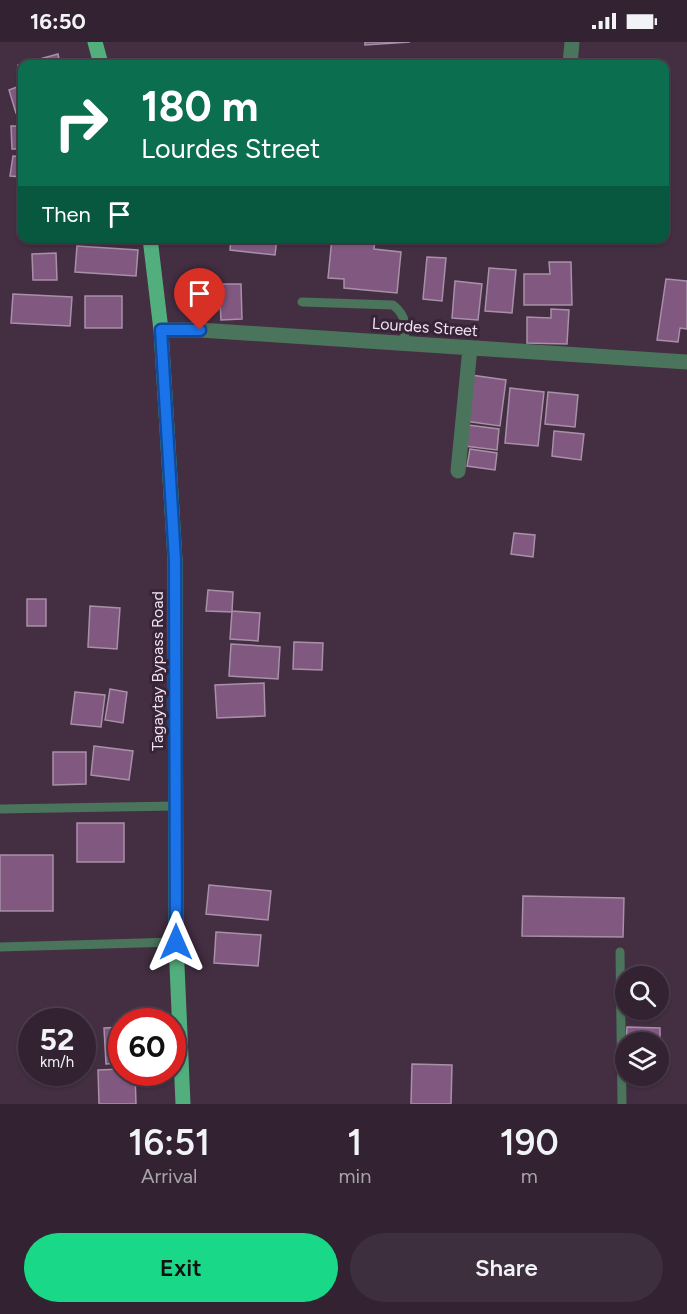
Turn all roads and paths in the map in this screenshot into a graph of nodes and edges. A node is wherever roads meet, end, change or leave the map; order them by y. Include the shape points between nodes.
1 (94, 42) edge
2 (572, 42) edge
3 (100, 60) edge
4 (570, 60) edge
5 (151, 243) edge
6 (302, 302) dead end
7 (161, 330) junction
8 (404, 343) junction
9 (470, 348) junction
10 (687, 362) edge
11 (458, 471) dead end
12 (175, 806) junction
13 (0, 809) edge
14 (176, 942) junction
15 (0, 947) edge
16 (620, 952) dead end
17 (183, 1104) edge
18 (622, 1104) edge

1 - 3 main road
2 - 4 street
5 - 7 main road, Tagaytay Bypass Road
6 - 8 lane via 393,305 402,311 406,324
7 - 8 street, Lourdes Street
7 - 12 main road, Tagaytay Bypass Road via 175,560
8 - 9 street, Lourdes Street
9 - 10 street, Lourdes Street
9 - 11 street
12 - 13 lane
12 - 14 main road, Tagaytay Bypass Road
14 - 15 lane
14 - 17 main road, Tagaytay Bypass Road
16 - 18 lane

